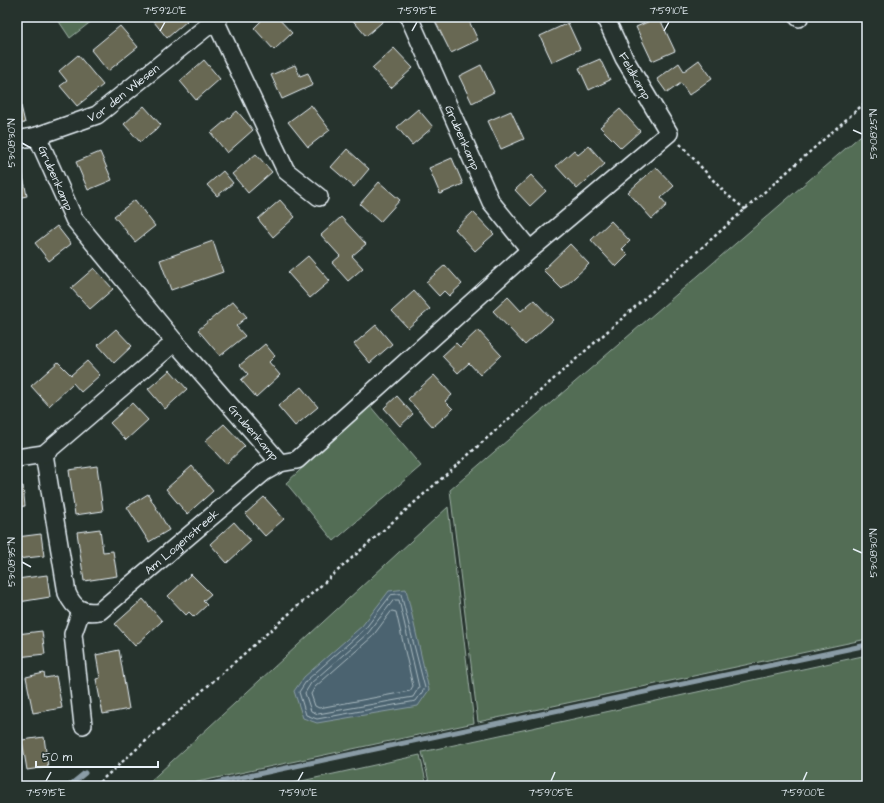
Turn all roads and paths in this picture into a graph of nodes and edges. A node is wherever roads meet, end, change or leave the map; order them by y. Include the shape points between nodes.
1 (409, 17) edge
2 (605, 17) edge
3 (217, 18) edge
4 (867, 101) edge
5 (669, 133) junction
6 (37, 136) junction
7 (17, 140) edge
8 (319, 197) dead end
9 (746, 210) junction
10 (530, 250) junction
11 (175, 342) junction
12 (44, 454) junction
13 (17, 458) edge
14 (280, 463) junction
15 (81, 611) junction
16 (83, 725) dead end
17 (95, 786) edge

1 - 10 street, Grubenkamp via 491,202
2 - 5 street, Feldkamp via 624,58
3 - 6 street, Vor den Wiesen via 98,115
3 - 8 street, Vor den Wiesen via 286,171
4 - 9 path
5 - 9 path via 725,193
5 - 10 street, Grubenkamp
6 - 7 street, Vor den Wiesen
6 - 11 street, Grubenkamp via 74,219
9 - 17 path
10 - 14 street, Grubenkamp via 296,460
11 - 12 street
11 - 14 street, Grubenkamp
12 - 13 street
12 - 15 street via 67,593 72,603
14 - 15 street, Am Logenstreek via 264,472 100,611
15 - 16 street via 73,634

